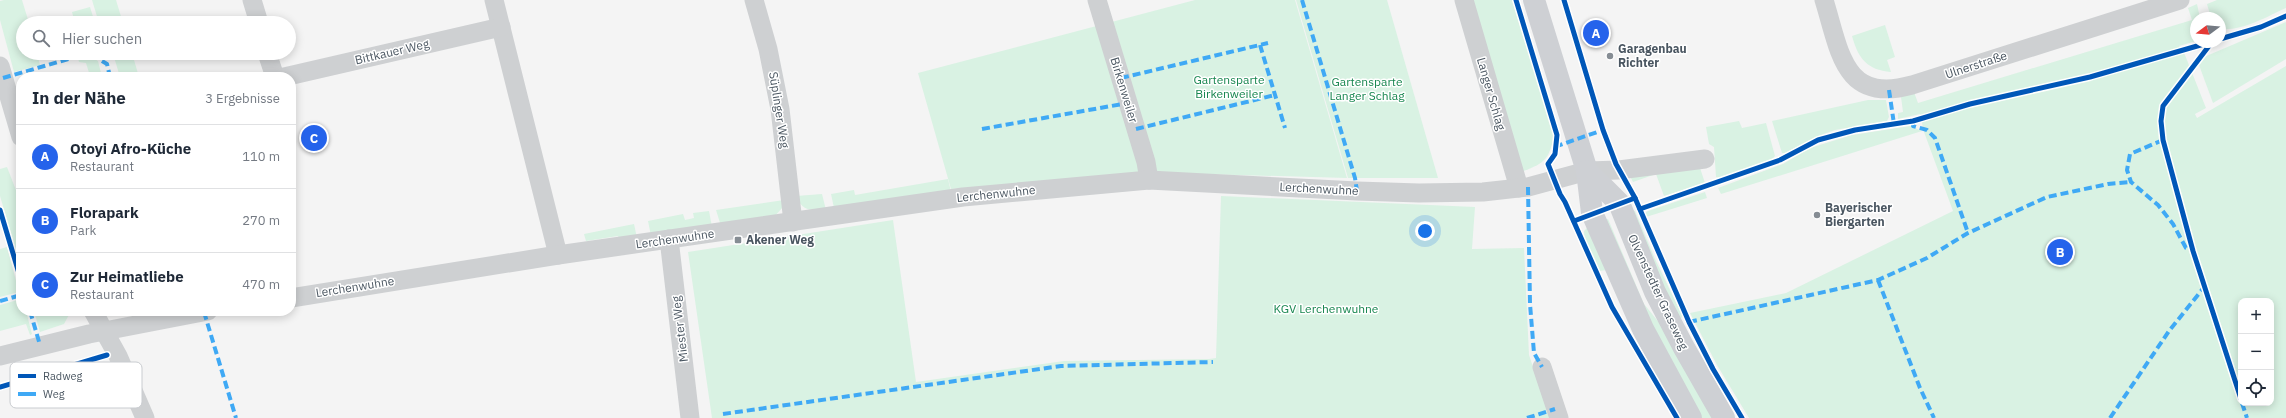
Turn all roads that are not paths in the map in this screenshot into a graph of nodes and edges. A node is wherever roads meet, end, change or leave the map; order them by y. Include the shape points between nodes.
1 (252, 0) edge
2 (494, 0) edge
3 (754, 0) edge
4 (1097, 0) edge
5 (1464, 0) edge
6 (1534, 0) edge
7 (1824, 0) edge
8 (2180, 0) edge
9 (257, 16) edge
10 (501, 27) junction
11 (270, 60) edge
12 (0, 66) edge
13 (273, 72) edge
14 (296, 74) edge
15 (16, 120) edge
16 (1705, 158) dead end
17 (1587, 171) junction
18 (1148, 180) junction
19 (1519, 188) junction
20 (794, 222) junction
21 (669, 239) junction
22 (558, 255) junction
23 (296, 297) edge
24 (96, 316) edge
25 (181, 316) edge
26 (104, 330) junction
27 (0, 356) edge
28 (119, 362) edge
29 (1542, 367) dead end
30 (140, 408) edge
31 (145, 418) edge
32 (690, 418) edge
33 (1559, 418) edge
34 (1691, 418) edge
35 (1724, 418) edge

1 - 9 street
2 - 10 street
3 - 20 street, Süplinger Weg via 768,49 780,109
4 - 18 street, Birkenweiler via 1146,162
5 - 19 street, Langer Schlag
6 - 17 main road, Olvenstedter Graseweg
7 - 8 street, Ulnerstraße via 1842,59 1850,73 1865,85 1885,90 1912,86
10 - 14 street, Bittkauer Weg
10 - 22 street
11 - 13 street
12 - 15 street
16 - 17 street, Lerchenwuhne via 1619,170
17 - 19 street, Lerchenwuhne
17 - 34 main road, Olvenstedter Graseweg via 1592,213 1605,245 1647,336
17 - 35 main road, Olvenstedter Graseweg via 1619,203 1658,298
18 - 19 street, Lerchenwuhne via 1419,193 1483,192
18 - 20 street, Lerchenwuhne via 943,199
20 - 21 street, Lerchenwuhne
21 - 22 street, Lerchenwuhne
21 - 32 street, Miester Weg
22 - 23 street, Lerchenwuhne
24 - 26 street
25 - 26 street
26 - 27 street
26 - 28 street
29 - 33 street
30 - 31 street

